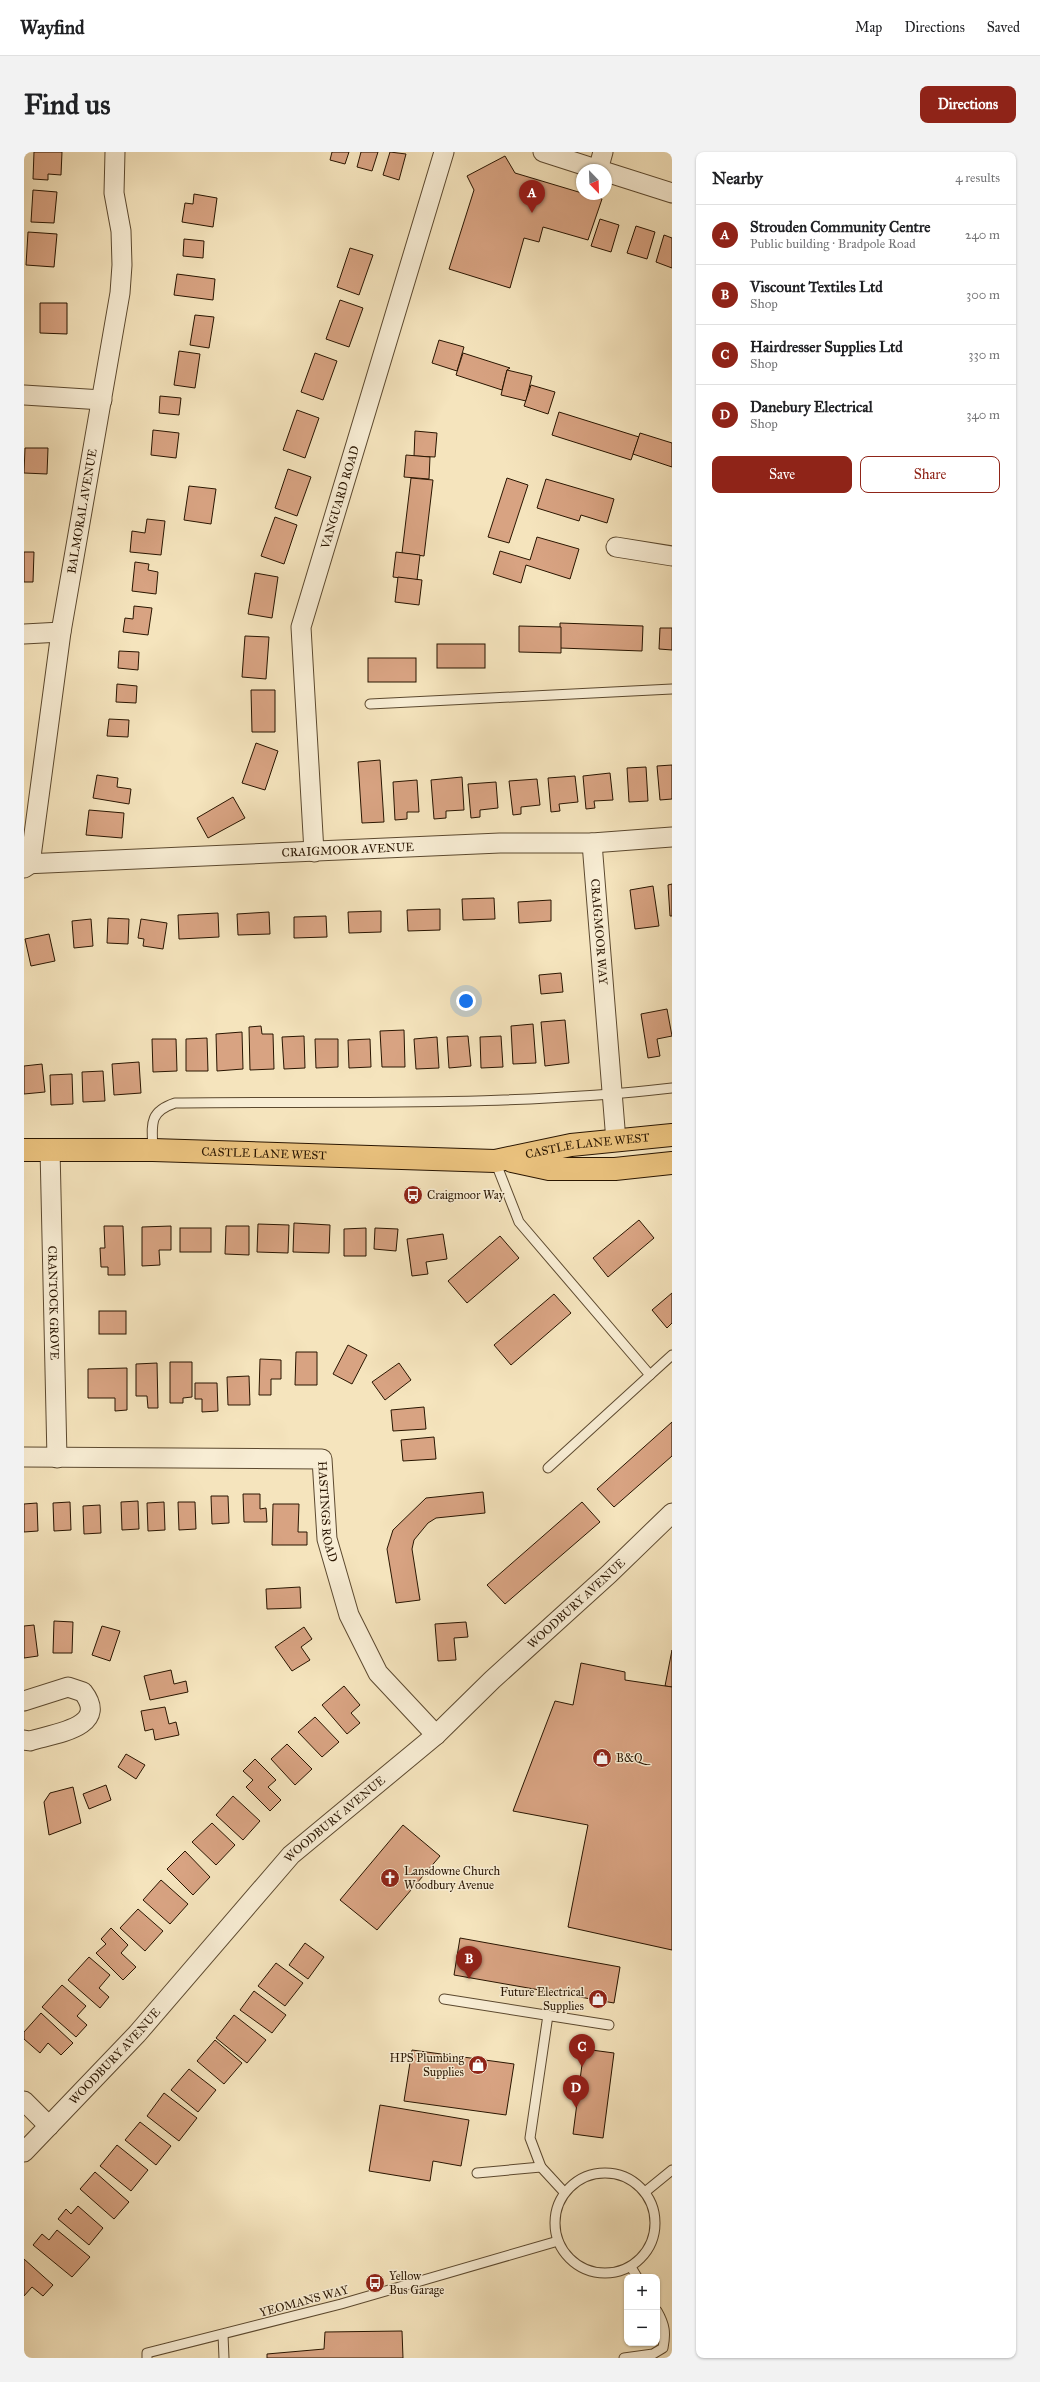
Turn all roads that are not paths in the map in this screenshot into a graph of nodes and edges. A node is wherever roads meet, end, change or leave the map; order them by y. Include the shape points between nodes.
1 (115, 152) edge
2 (444, 152) edge
3 (542, 152) edge
4 (603, 152) edge
5 (579, 164) edge
6 (600, 164) edge
7 (612, 174) edge
8 (672, 193) edge
9 (24, 396) edge
10 (102, 400) junction
11 (616, 547) dead end
12 (672, 556) edge
13 (61, 632) junction
14 (24, 634) edge
15 (672, 688) edge
16 (370, 704) dead end
17 (672, 837) edge
18 (592, 843) junction
19 (314, 852) junction
20 (26, 865) edge
21 (672, 1088) edge
22 (612, 1095) junction
23 (672, 1135) edge
24 (616, 1141) junction
25 (50, 1149) junction
26 (24, 1150) edge
27 (153, 1150) junction
28 (499, 1160) junction
29 (672, 1163) edge
30 (672, 1355) edge
31 (650, 1374) junction
32 (24, 1457) edge
33 (57, 1458) junction
34 (548, 1468) dead end
35 (672, 1513) edge
36 (24, 1701) edge
37 (436, 1735) junction
38 (24, 1740) edge
39 (444, 1999) dead end
40 (548, 2015) junction
41 (609, 2025) dead end
42 (24, 2101) edge
43 (49, 2126) junction
44 (24, 2152) edge
45 (541, 2167) junction
46 (672, 2170) edge
47 (477, 2173) dead end
48 (564, 2192) junction
49 (645, 2192) junction
50 (558, 2241) junction
51 (631, 2267) junction
52 (635, 2274) edge
53 (660, 2316) edge
54 (223, 2335) junction
55 (147, 2355) edge
56 (224, 2358) edge
57 (624, 2358) edge

1 - 10 street, BALMORAL AVENUE via 114,193 121,231 122,265 120,294
2 - 19 street, VANGUARD ROAD via 301,627
3 - 5 street
4 - 6 street
7 - 8 street
9 - 10 street
10 - 13 street, BALMORAL AVENUE
11 - 12 street
13 - 14 street
13 - 20 street, BALMORAL AVENUE
15 - 16 lane
17 - 18 street, CRAIGMOOR AVENUE
18 - 19 street, CRAIGMOOR AVENUE via 500,843
18 - 22 street, CRAIGMOOR WAY
19 - 20 street, CRAIGMOOR AVENUE
21 - 22 lane
22 - 24 street, CRAIGMOOR WAY
22 - 27 lane via 424,1102 175,1103 158,1110 154,1115
23 - 24 main road, CASTLE LANE WEST
24 - 28 main road, CASTLE LANE WEST via 572,1145
25 - 26 main road, CASTLE LANE WEST
25 - 27 main road, CASTLE LANE WEST
25 - 33 street, CRANTOCK GROVE
27 - 28 main road, CASTLE LANE WEST
28 - 29 main road, CASTLE LANE WEST via 549,1169 616,1169
28 - 31 lane via 519,1222
30 - 31 lane
31 - 34 lane
32 - 33 street, HASTINGS ROAD
33 - 37 street, HASTINGS ROAD via 322,1459 327,1539 349,1615 378,1673
35 - 37 street, WOODBURY AVENUE
36 - 38 street via 68,1687 83,1692 90,1706 89,1715 80,1726 30,1741
37 - 43 street, WOODBURY AVENUE via 291,1855 137,2034
39 - 40 lane
40 - 41 lane
40 - 45 lane via 530,2138
42 - 43 street
43 - 44 street, WOODBURY AVENUE
45 - 47 lane
45 - 48 lane
46 - 49 lane
48 - 49 lane via 580,2178 600,2172 626,2177
48 - 50 lane via 555,2213 554,2228
49 - 51 lane via 654,2211 655,2233 645,2254
50 - 51 lane via 569,2259 583,2269 604,2273
50 - 54 lane, YEOMANS WAY via 341,2304
51 - 52 lane
53 - 57 lane via 666,2333 663,2348 653,2354
54 - 55 lane, YEOMANS WAY
54 - 56 lane

